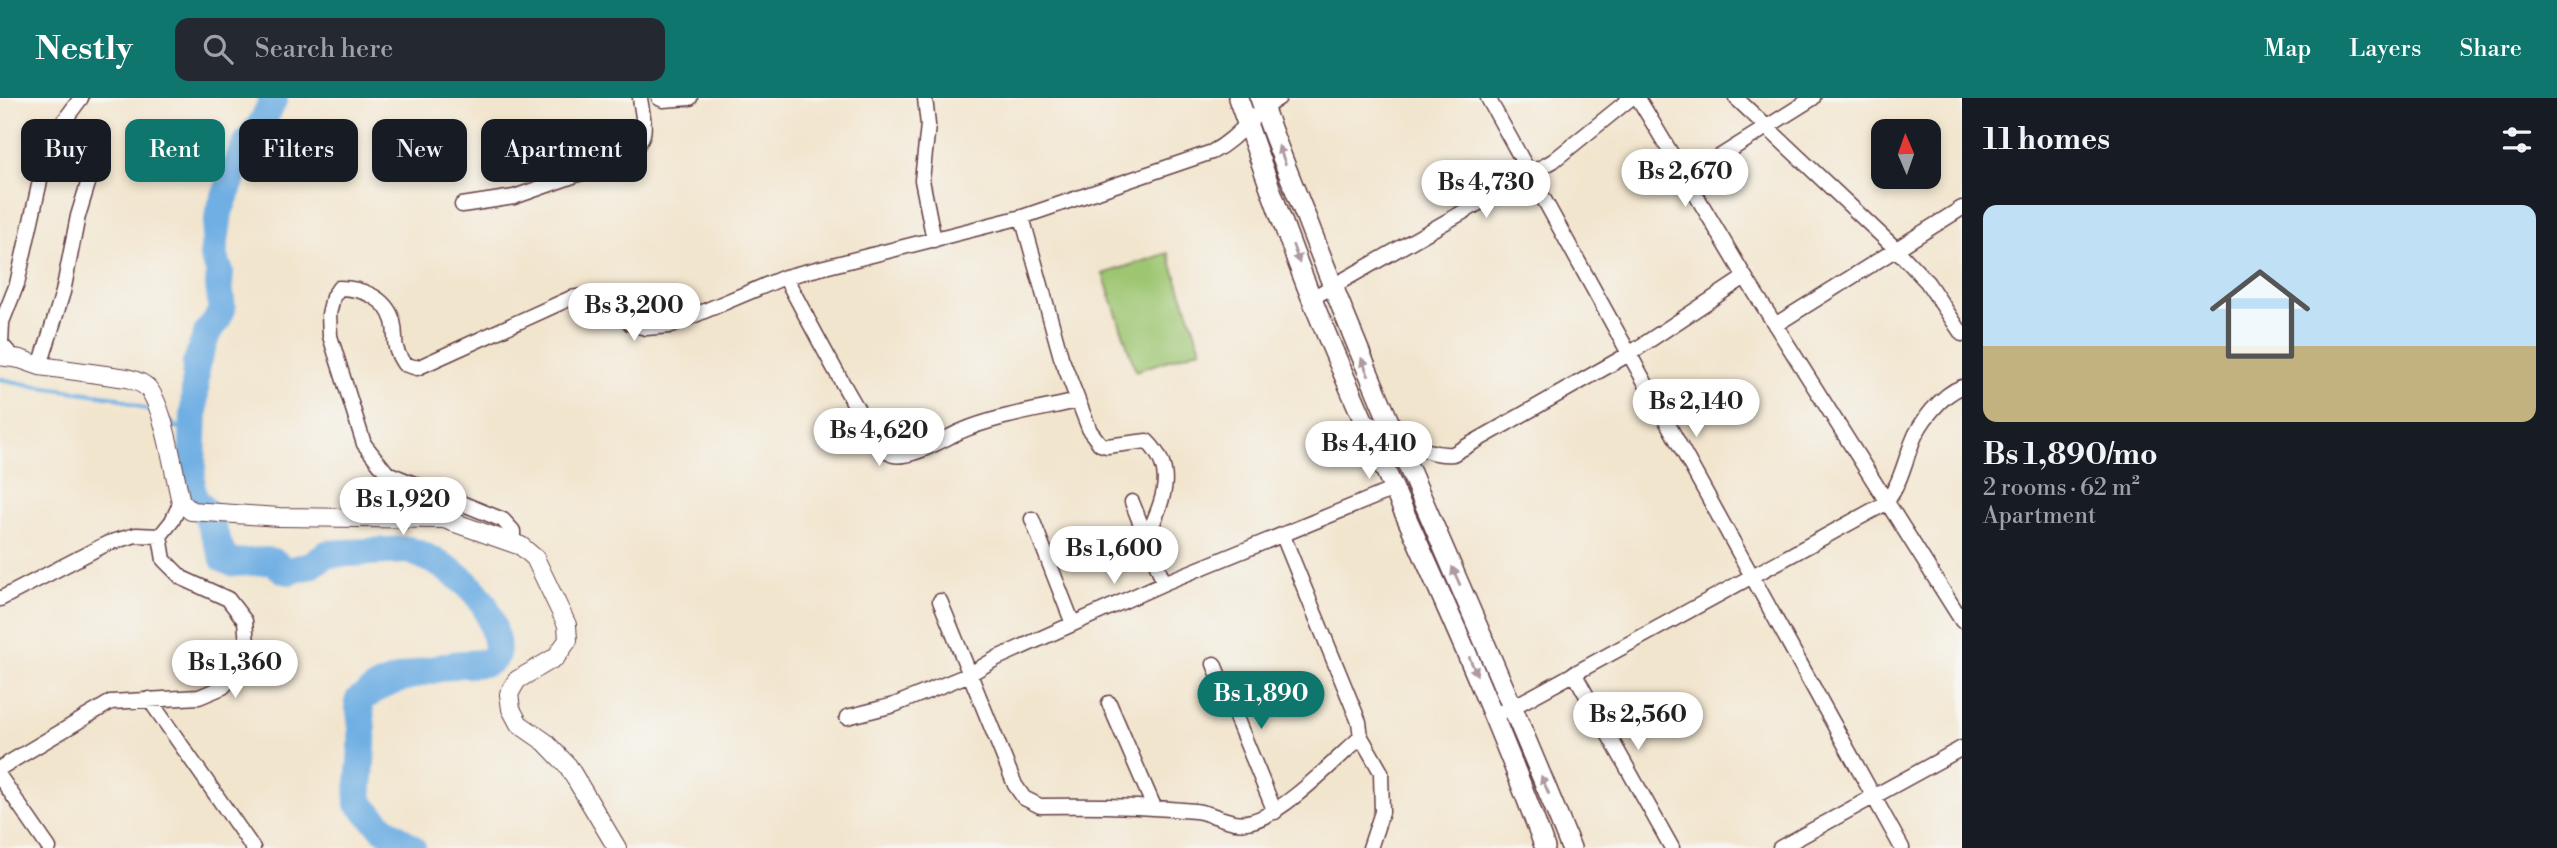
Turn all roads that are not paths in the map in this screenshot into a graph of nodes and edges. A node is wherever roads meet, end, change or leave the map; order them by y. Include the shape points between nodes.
1 (81, 98) edge
2 (640, 98) edge
3 (659, 98) edge
4 (690, 98) edge
5 (925, 98) edge
6 (1238, 98) edge
7 (1488, 98) edge
8 (1630, 98) edge
9 (1638, 98) edge
10 (1735, 98) edge
11 (1813, 98) edge
12 (1268, 101) edge
13 (1248, 126) junction
14 (1767, 127) junction
15 (1530, 175) junction
16 (1687, 177) junction
17 (89, 182) edge
18 (462, 205) dead end
19 (1962, 208) edge
20 (1022, 217) junction
21 (934, 240) junction
22 (1896, 249) junction
23 (785, 277) junction
24 (1745, 277) junction
25 (1332, 286) junction
26 (1312, 298) junction
27 (1775, 325) junction
28 (1962, 334) edge
29 (1629, 354) junction
30 (0, 356) edge
31 (20, 359) junction
32 (40, 366) junction
33 (1962, 387) edge
34 (1078, 401) junction
35 (1366, 422) junction
36 (1392, 432) junction
37 (1394, 489) junction
38 (181, 502) junction
39 (1132, 502) dead end
40 (1886, 503) junction
41 (1032, 519) dead end
42 (160, 536) junction
43 (1283, 536) junction
44 (1146, 537) junction
45 (513, 544) junction
46 (1752, 576) junction
47 (1164, 583) junction
48 (0, 599) edge
49 (940, 601) dead end
50 (1962, 621) edge
51 (1073, 624) junction
52 (1214, 664) dead end
53 (1574, 673) junction
54 (970, 674) junction
55 (149, 699) junction
56 (1110, 703) dead end
57 (1513, 707) junction
58 (1494, 715) junction
59 (847, 717) dead end
60 (1361, 737) junction
61 (1962, 748) edge
62 (0, 768) edge
63 (0, 777) edge
64 (1874, 797) junction
65 (1154, 807) junction
66 (1275, 812) junction
67 (49, 848) edge
68 (253, 848) edge
69 (617, 848) edge
70 (1370, 848) edge
71 (1545, 848) edge
72 (1571, 848) edge
73 (1672, 848) edge
74 (1780, 848) edge
75 (1902, 848) edge

1 - 31 street via 46,154 17,284 2,322 1,344
2 - 18 street via 645,132 628,157 514,197
3 - 4 street
5 - 21 street via 928,125 922,180
6 - 13 main road
7 - 15 street
8 - 15 street
9 - 16 street
10 - 14 street
11 - 14 street
12 - 13 street
25 -> 12 main road
13 - 20 street via 1212,152
13 -> 26 main road
14 - 16 street
14 - 22 street
15 - 25 street
15 - 29 street
16 - 24 street
17 - 32 street
19 - 22 street
20 - 21 street
20 - 34 street
21 - 23 street
22 - 27 street
22 - 28 street via 1927,282
23 - 34 street via 867,426 894,456 996,419
23 - 45 street via 669,326 631,324 602,298 570,299 416,368 404,364 395,351 393,322 385,304 358,288 339,288 329,314 330,336 364,444 387,473 503,520 513,531
24 - 27 street
24 - 29 street
25 - 26 street
36 -> 25 main road
26 - 35 main road
27 - 40 street
29 - 36 street via 1453,454 1436,454
29 - 46 street
30 - 31 street
31 - 32 street
32 - 38 street via 127,378 150,390
33 - 40 street via 1936,405 1913,439 1896,490
34 - 44 street via 1100,444 1147,441 1162,461 1163,498
35 - 36 street
35 - 37 main road
57 -> 36 main road
37 - 43 street
37 -> 58 main road
38 - 42 street
38 - 45 street via 191,511 444,519
39 - 44 street
40 - 46 street
40 - 50 street
41 - 51 street
42 - 48 street via 136,535 108,543
42 - 55 street via 164,560 182,578 228,599 245,621 247,644 241,668 223,687 199,697
43 - 47 street
43 - 60 street via 1359,722
44 - 47 street
45 - 69 street via 535,558 567,625 568,640 556,657 517,680 509,694 510,709 519,724 568,766
46 - 53 street
46 - 64 street
47 - 51 street
49 - 54 street
51 - 54 street
52 - 66 street
53 - 57 street
53 - 73 street
54 - 59 street via 894,705
54 - 65 street via 1024,798 1040,806
55 - 62 street via 100,706
55 - 68 street
56 - 65 street
57 - 58 street
72 -> 57 main road
58 - 71 main road
60 - 66 street
60 - 70 street via 1381,772 1382,812
61 - 64 street
63 - 67 street
64 - 74 street
64 - 75 street
65 - 66 street via 1203,812 1236,824

